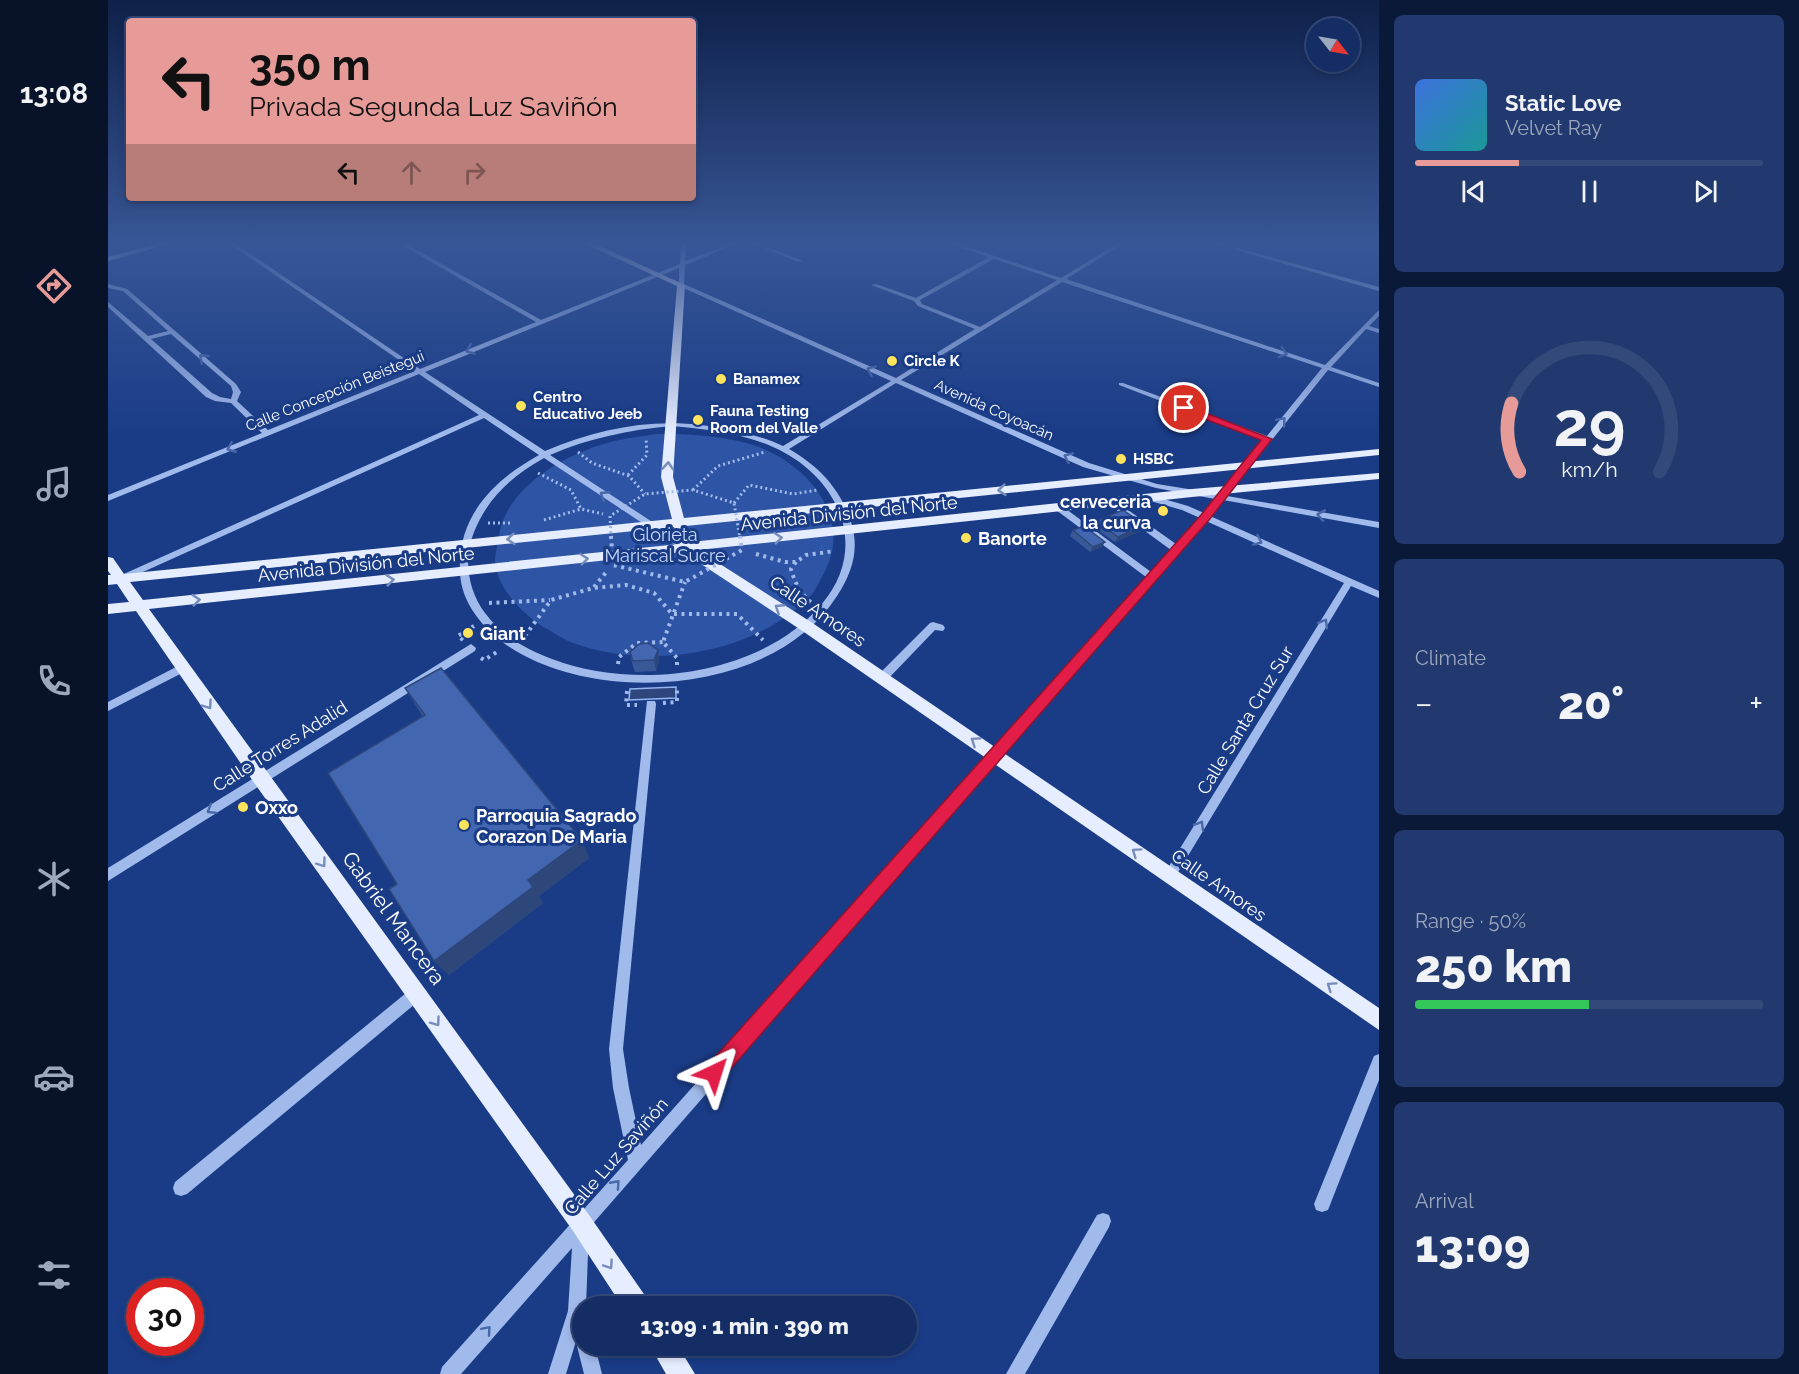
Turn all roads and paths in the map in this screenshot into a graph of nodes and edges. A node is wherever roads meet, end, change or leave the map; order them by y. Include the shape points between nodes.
1 (110, 306) edge
2 (143, 306) edge
3 (324, 306) edge
4 (512, 306) edge
5 (579, 306) edge
6 (679, 306) edge
7 (728, 306) edge
8 (925, 306) edge
9 (1017, 306) edge
10 (1142, 306) edge
11 (1379, 312) edge
12 (540, 322) junction
13 (1365, 327) junction
14 (981, 328) junction
15 (173, 331) junction
16 (1379, 331) edge
17 (146, 339) junction
18 (1327, 368) junction
19 (419, 371) junction
20 (895, 381) junction
21 (1121, 384) dead end
22 (1379, 385) edge
23 (233, 401) junction
24 (484, 415) junction
25 (671, 424) junction
26 (645, 425) junction
27 (267, 433) junction
28 (1267, 439) junction
29 (570, 442) junction
30 (779, 447) junction
31 (1379, 452) edge
32 (543, 454) junction
33 (525, 466) junction
34 (1245, 467) junction
35 (628, 475) junction
36 (1379, 476) edge
37 (1123, 478) junction
38 (828, 483) junction
39 (693, 490) junction
40 (1192, 493) junction
41 (645, 494) junction
42 (1223, 494) junction
43 (108, 498) edge
44 (1150, 498) junction
45 (1111, 502) junction
46 (734, 503) junction
47 (843, 507) junction
48 (1059, 508) junction
49 (581, 509) junction
50 (610, 516) junction
51 (1205, 517) junction
52 (541, 521) dead end
53 (472, 522) junction
54 (678, 523) junction
55 (519, 524) dead end
56 (1379, 525) edge
57 (653, 527) junction
58 (850, 531) junction
59 (465, 543) junction
60 (686, 548) junction
61 (1176, 549) junction
62 (742, 550) junction
63 (851, 550) junction
64 (108, 561) edge
65 (796, 562) junction
66 (613, 565) junction
67 (463, 572) junction
68 (1152, 577) junction
69 (114, 580) edge
70 (685, 582) junction
71 (1349, 582) junction
72 (593, 588) junction
73 (1379, 596) edge
74 (551, 600) junction
75 (474, 604) junction
76 (138, 606) junction
77 (108, 609) edge
78 (822, 610) junction
79 (672, 614) junction
80 (806, 626) junction
81 (940, 628) dead end
82 (663, 642) junction
83 (471, 648) dead end
84 (516, 648) junction
85 (772, 649) junction
86 (182, 668) junction
87 (678, 678) junction
88 (882, 678) junction
89 (616, 679) junction
90 (628, 680) junction
91 (651, 704) junction
92 (108, 707) edge
93 (995, 755) junction
94 (261, 779) junction
95 (108, 875) edge
96 (1170, 875) junction
97 (416, 994) junction
98 (1379, 1020) edge
99 (1379, 1061) edge
100 (636, 1162) junction
101 (182, 1188) dead end
102 (1323, 1204) dead end
103 (1103, 1221) dead end
104 (581, 1223) junction
105 (578, 1296) edge
106 (630, 1296) edge
107 (572, 1327) edge
108 (588, 1356) edge
109 (670, 1356) edge
110 (449, 1374) edge
111 (557, 1374) edge
112 (593, 1374) edge
113 (682, 1374) edge
114 (1015, 1374) edge

1 - 17 street
2 - 15 street
3 - 19 street, Calle Amores
4 - 12 street
5 - 12 street, Calle Concepción Beistegui
6 - 25 main road
20 -> 7 street, Avenida Coyoacán
8 - 14 street
9 - 14 street
10 -> 18 street
11 - 13 street, Calle Luz Saviñón
12 -> 19 street, Calle Concepción Beistegui
13 - 16 street
13 - 18 street, Calle Luz Saviñón
14 - 20 street
15 - 17 street
23 -> 15 street via 237,392 234,385
17 - 23 street via 209,394
18 - 22 street
28 -> 18 street, Calle Luz Saviñón
19 - 24 street, Calle Amores
19 - 27 street, Calle Concepción Beistegui
20 - 30 street
37 -> 20 street, Avenida Coyoacán
21 - 28 street
23 - 27 street
24 - 32 street, Calle Amores
24 - 69 street
25 - 26 street
25 - 30 street via 731,431
54 -> 25 main road via 667,477
26 - 29 street
26 - 35 path via 647,455
27 -> 43 street, Calle Concepción Beistegui
28 - 34 street, Calle Luz Saviñón
29 - 32 street
29 - 35 path via 585,461
30 - 38 street
30 - 39 path via 713,467
31 - 34 main road, Avenida División del Norte
32 - 33 street
57 -> 32 street, Calle Amores
33 - 49 path via 571,490
33 - 53 street via 494,492
34 - 37 main road, Avenida División del Norte
34 - 42 street, Calle Luz Saviñón
35 - 41 path
36 - 42 main road, Avenida División del Norte
37 - 40 street, Avenida Coyoacán
37 -> 47 main road, Avenida División del Norte
38 - 46 path via 814,492 800,494 749,485
38 - 47 street
39 - 41 path, bridge
39 - 46 path, bridge
40 - 42 main road, Avenida División del Norte
40 - 44 main road, Avenida División del Norte
40 - 51 street via 1193,506
41 - 50 path, bridge
42 - 51 street, Calle Luz Saviñón
56 -> 42 street
44 - 45 main road, Avenida División del Norte
44 - 51 street
45 - 48 main road, Avenida División del Norte
45 - 61 street
46 - 62 path, bridge
47 - 54 main road, Avenida División del Norte
47 - 58 street
48 - 58 main road, Avenida División del Norte
48 - 68 street
49 - 50 path
49 - 52 path
50 - 66 path, bridge
51 - 61 street, Calle Luz Saviñón
51 -> 71 street
53 - 55 path
53 - 59 street
54 - 57 main road, Avenida División del Norte
54 - 60 main road
57 -> 59 main road, Avenida División del Norte
57 - 60 street, Calle Amores
60 -> 58 main road, Avenida División del Norte
58 - 63 street
59 - 67 street
59 - 69 main road, Avenida División del Norte
67 -> 60 main road, Avenida División del Norte
80 -> 60 main road, Calle Amores
61 - 68 street, Calle Luz Saviñón
62 - 65 path
62 - 70 path, bridge
63 - 65 path via 806,555
63 - 78 street via 842,580
64 - 69 main road, Gabriel Mancera
65 - 78 path via 791,569 795,584 802,596
66 - 70 path, bridge
66 - 72 path
67 - 75 street
76 -> 67 main road, Avenida División del Norte
68 - 93 street, Calle Luz Saviñón
69 - 76 main road, Gabriel Mancera
70 - 79 path
71 - 73 street
96 -> 71 street, Calle Santa Cruz Sur
72 - 74 path
72 - 79 path via 626,585 654,593
74 - 75 path
74 - 84 path
75 - 84 street via 496,632
76 - 77 main road, Avenida División del Norte
76 - 86 main road, Gabriel Mancera
78 - 80 street
79 - 82 path
79 - 85 path via 737,614
80 - 85 street
80 - 88 main road, Calle Amores
81 - 88 street via 933,626
82 - 87 path via 677,658
82 - 89 path via 637,643 619,657
83 - 94 street, Calle Torres Adalid
84 - 89 street via 562,668
85 - 87 street via 728,667
86 - 92 street
86 -> 94 main road, Gabriel Mancera
87 - 90 street
87 - 91 path via 677,702
93 -> 88 main road, Calle Amores
89 - 90 street
90 - 91 path via 626,705
91 - 100 street via 616,1049
96 -> 93 main road, Calle Amores
93 - 100 street, Calle Luz Saviñón
94 -> 95 street, Calle Torres Adalid
94 -> 97 main road, Gabriel Mancera
98 -> 96 main road, Calle Amores
97 - 101 street
97 -> 104 main road, Gabriel Mancera
99 - 102 street
104 -> 100 street, Calle Luz Saviñón
103 - 114 street
104 - 105 street
104 -> 106 main road, Gabriel Mancera
110 -> 104 street, Calle Luz Saviñón
107 - 111 street
108 - 112 street
109 - 113 main road

